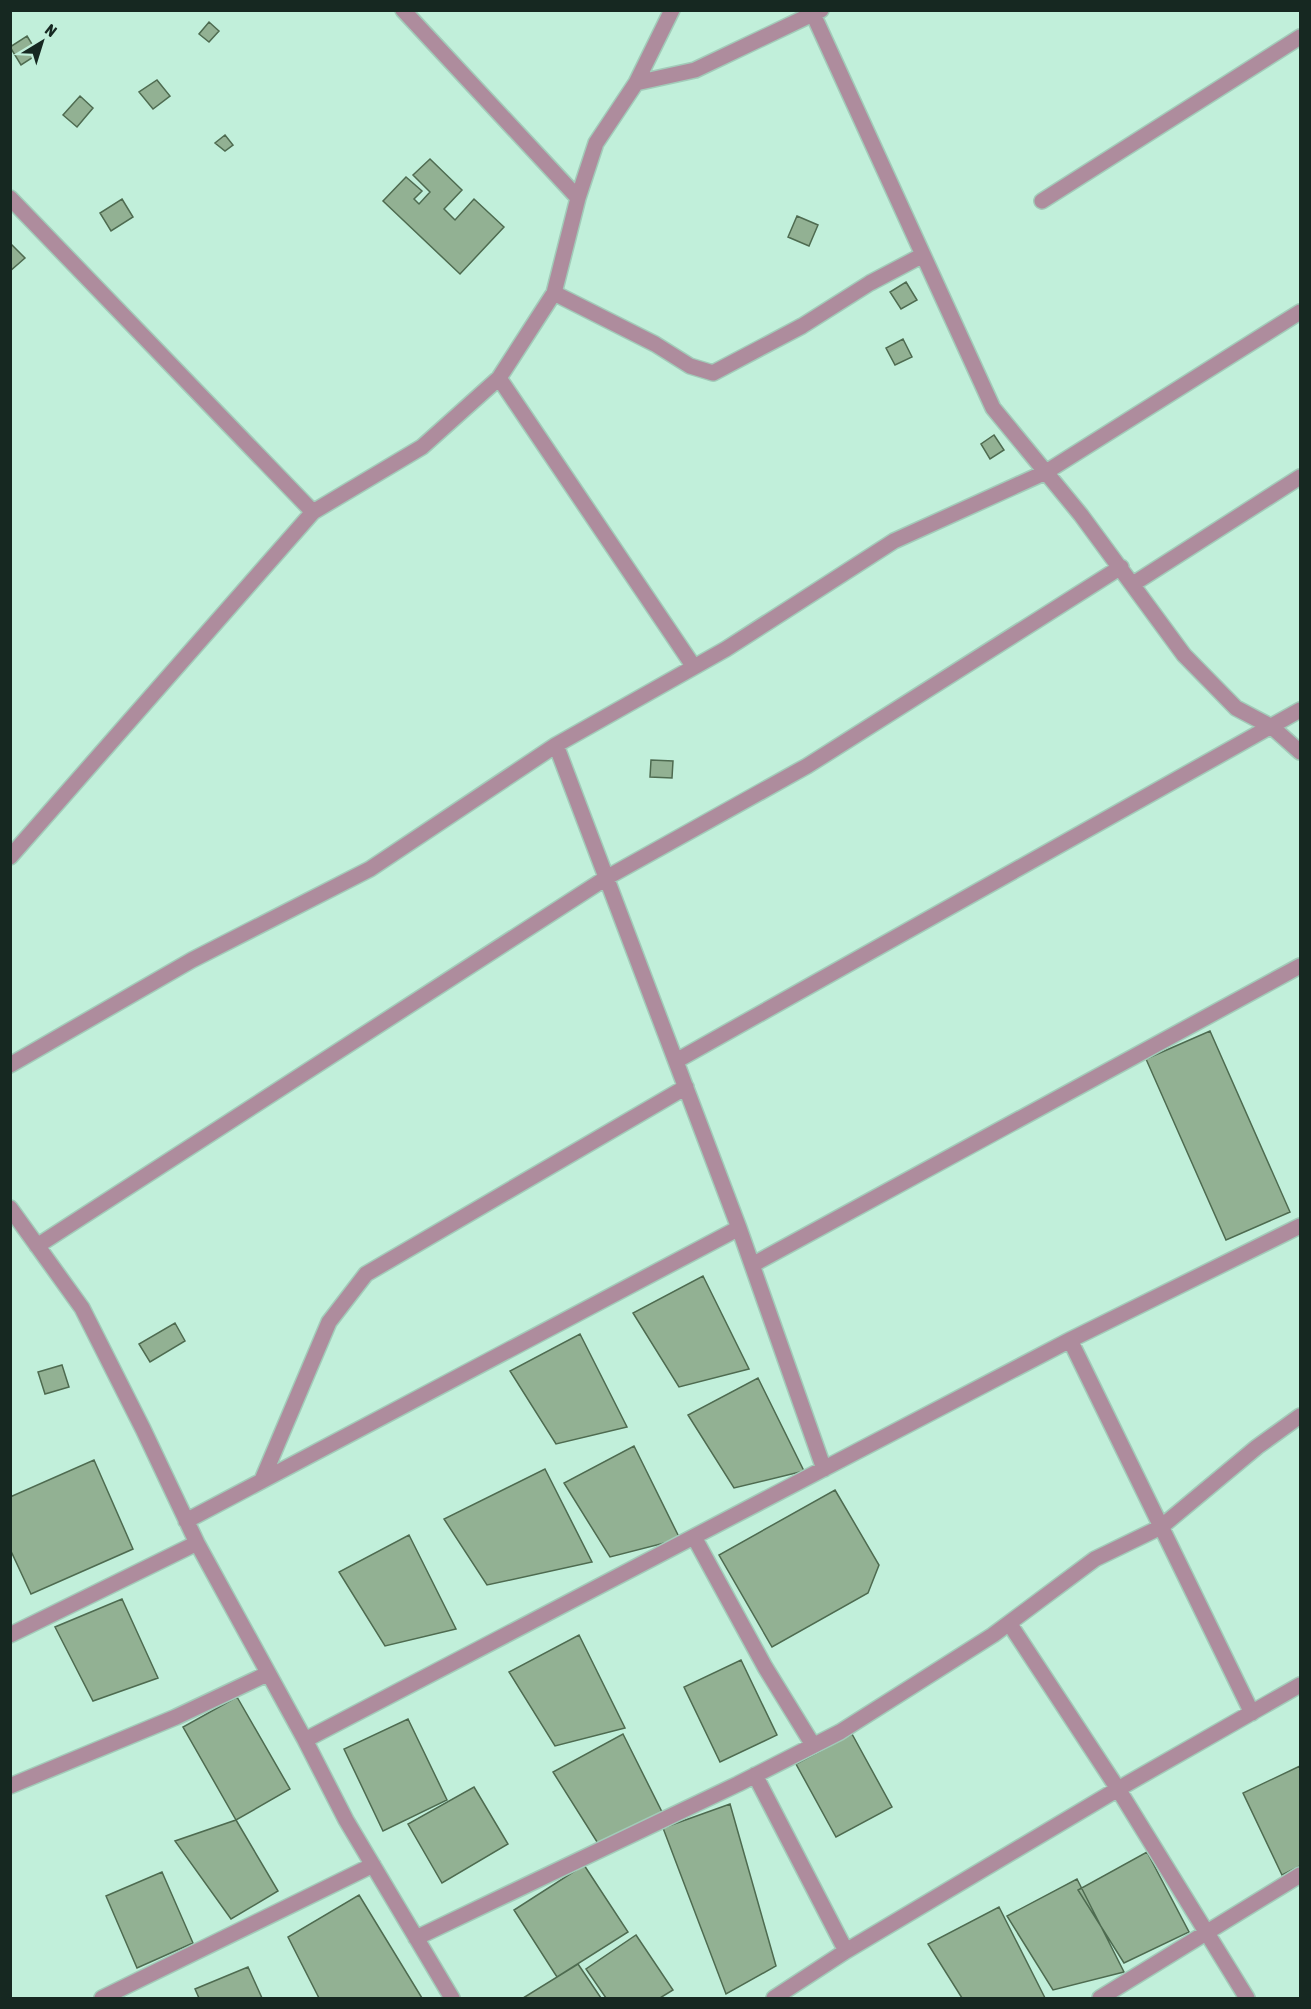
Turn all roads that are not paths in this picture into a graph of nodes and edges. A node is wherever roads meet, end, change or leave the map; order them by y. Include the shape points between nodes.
1 (403, 10) edge
2 (672, 10) edge
3 (817, 12) edge
4 (1300, 37) edge
5 (636, 82) junction
6 (10, 198) edge
7 (578, 198) junction
8 (1042, 201) dead end
9 (923, 255) junction
10 (554, 293) junction
11 (1300, 312) edge
12 (499, 378) junction
13 (1046, 472) junction
14 (1300, 477) edge
15 (313, 512) junction
16 (1120, 567) junction
17 (1133, 584) junction
18 (694, 667) junction
19 (1300, 710) edge
20 (1272, 727) junction
21 (556, 745) junction
22 (1300, 752) edge
23 (10, 857) edge
24 (606, 878) junction
25 (1300, 966) edge
26 (676, 1061) junction
27 (10, 1065) edge
28 (686, 1087) junction
29 (10, 1208) edge
30 (1300, 1226) edge
31 (739, 1227) junction
32 (38, 1246) junction
33 (752, 1265) junction
34 (1071, 1340) junction
35 (1300, 1416) edge
36 (824, 1469) junction
37 (262, 1480) junction
38 (186, 1521) junction
39 (1161, 1527) junction
40 (694, 1537) junction
41 (197, 1543) junction
42 (1009, 1623) junction
43 (10, 1635) edge
44 (267, 1674) junction
45 (1300, 1685) edge
46 (1252, 1713) junction
47 (305, 1740) junction
48 (813, 1745) junction
49 (755, 1775) junction
50 (10, 1786) edge
51 (1118, 1789) junction
52 (373, 1865) junction
53 (1300, 1875) edge
54 (1206, 1934) junction
55 (416, 1938) junction
56 (846, 1951) junction
57 (102, 1998) edge
58 (452, 1998) edge
59 (774, 1998) edge
60 (1100, 1998) edge
61 (1247, 1998) edge

1 - 7 street
2 - 5 street
3 - 5 street via 696,70
3 - 9 street
4 - 8 street
5 - 7 street via 596,143
6 - 15 street
7 - 10 street
9 - 10 street via 713,373 690,366
9 - 13 street via 993,408
10 - 12 street
11 - 13 street
12 - 15 street via 422,447
12 - 18 street
13 - 16 street
13 - 18 street via 894,541
14 - 17 street
15 - 23 street
16 - 17 street
16 - 24 street via 807,766
17 - 20 street via 1199,670 1236,708
18 - 21 street
19 - 20 street
20 - 22 street
20 - 26 street
21 - 24 street
21 - 27 street via 370,869 192,960
24 - 26 street
24 - 32 street
25 - 33 street
26 - 28 street
28 - 31 street
28 - 37 street via 366,1274 329,1322
29 - 32 street
30 - 34 street
31 - 33 street
31 - 37 street
32 - 38 street via 82,1308
33 - 36 street
34 - 36 street
34 - 39 street
35 - 39 street
36 - 40 street
37 - 38 street
38 - 41 street
39 - 42 street via 1095,1559
39 - 46 street
40 - 47 street
40 - 48 street
41 - 43 street
41 - 44 street
42 - 48 street via 918,1684
42 - 51 street
44 - 47 street
44 - 50 street via 176,1718
45 - 46 street
46 - 51 street
47 - 52 street
48 - 49 street
49 - 55 street
49 - 56 street
51 - 54 street
51 - 56 street
52 - 55 street
52 - 57 street
53 - 54 street
54 - 60 street
54 - 61 street
55 - 58 street
56 - 59 street

